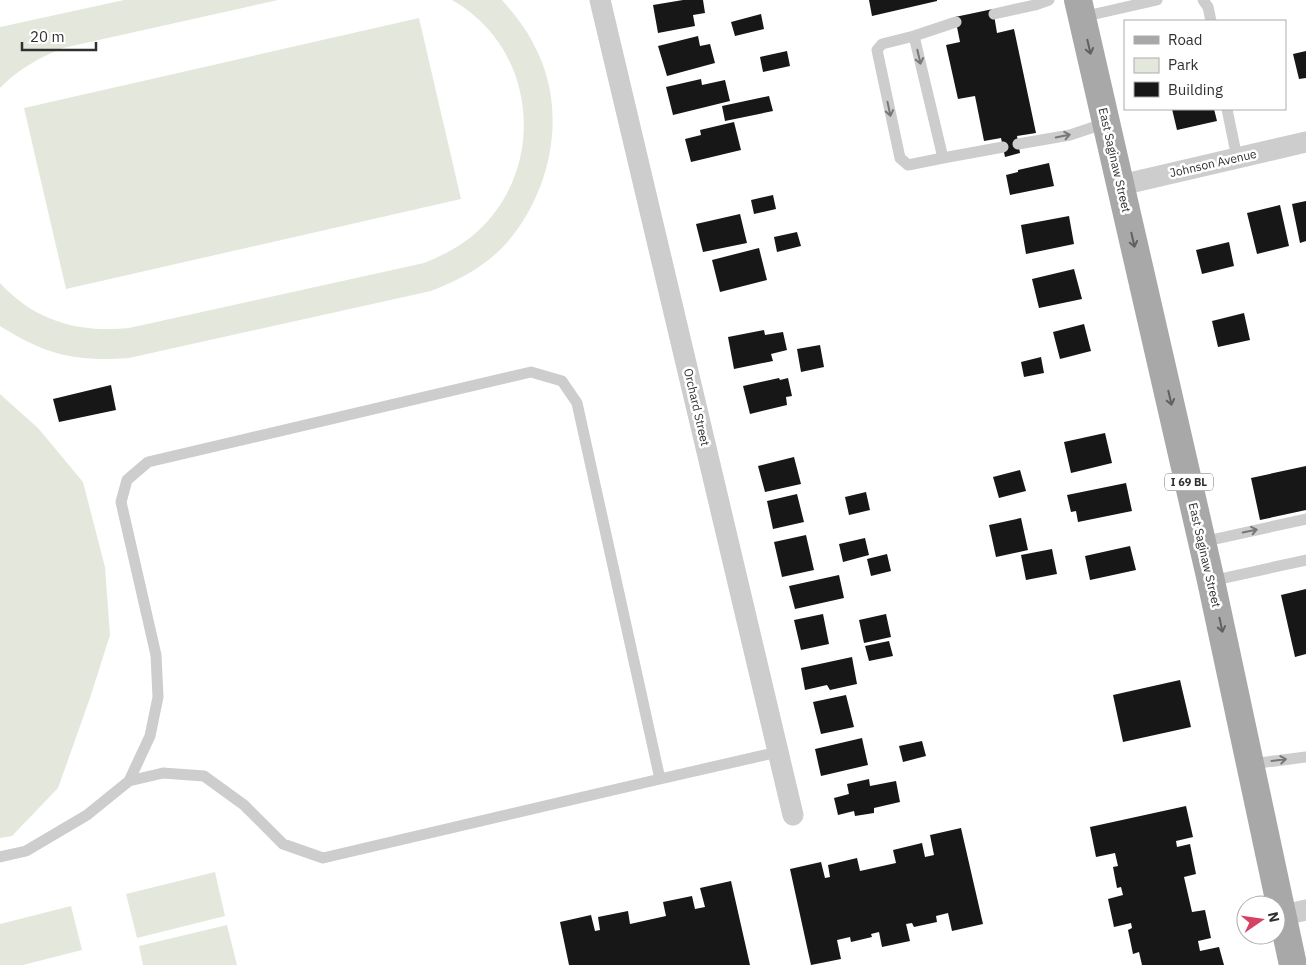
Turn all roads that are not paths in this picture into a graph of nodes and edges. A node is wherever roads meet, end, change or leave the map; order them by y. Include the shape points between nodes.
1 (600, 0) edge
2 (1049, 0) edge
3 (1157, 0) edge
4 (1203, 0) edge
5 (1080, 9) edge
6 (994, 14) dead end
7 (1211, 20) edge
8 (956, 22) dead end
9 (914, 36) junction
10 (1227, 110) edge
11 (1106, 122) junction
12 (1306, 142) edge
13 (1018, 144) dead end
14 (1002, 147) dead end
15 (943, 158) junction
16 (1237, 158) junction
17 (1121, 185) junction
18 (1306, 519) edge
19 (1202, 542) junction
20 (1306, 560) edge
21 (1212, 581) junction
22 (778, 752) junction
23 (1306, 757) edge
24 (1251, 764) junction
25 (660, 779) junction
26 (130, 781) junction
27 (793, 815) dead end
28 (0, 857) edge
29 (1295, 912) edge
30 (1294, 965) edge

1 - 22 street, Orchard Street
2 - 6 lane
3 - 5 lane
4 - 7 lane
5 -> 11 main road, East Saginaw Street / I 69 BL
8 - 9 lane
9 -> 15 lane
9 -> 15 lane via 882,44 876,50 900,158 908,165
10 - 16 lane
13 -> 11 lane via 1070,135
11 - 17 main road, East Saginaw Street / I 69 BL
12 - 16 street, Johnson Avenue
14 - 15 lane
16 - 17 street, Johnson Avenue
17 -> 19 main road, East Saginaw Street / I 69 BL
19 -> 18 lane
19 - 21 main road, East Saginaw Street / I 69 BL
20 - 21 lane
21 -> 24 main road, East Saginaw Street / I 69 BL
22 - 25 lane
22 - 27 street, Orchard Street
24 -> 23 lane
24 - 29 main road, East Saginaw Street / I 69 BL
25 - 26 lane via 323,858 283,844 244,805 204,776 163,773
25 - 26 lane via 577,403 562,382 531,372 148,462 127,480 121,502 156,655 158,697 150,736
26 - 28 lane via 64,829 26,851
29 - 30 main road, East Saginaw Street / I 69 BL

